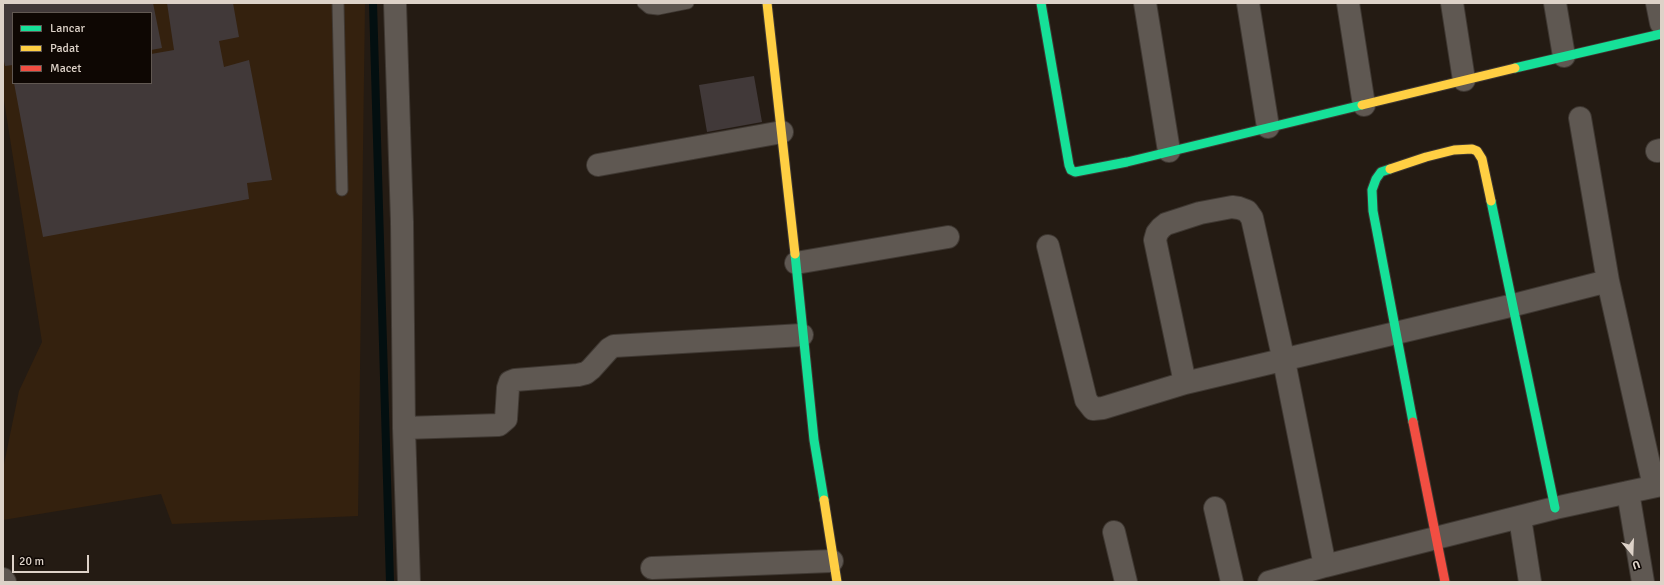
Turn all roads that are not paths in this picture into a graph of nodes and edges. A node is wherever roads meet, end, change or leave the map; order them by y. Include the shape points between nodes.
1 (338, 3) edge
2 (395, 3) edge
3 (643, 3) edge
4 (688, 3) edge
5 (767, 3) edge
6 (1041, 3) edge
7 (1145, 3) edge
8 (1248, 3) edge
9 (1348, 3) edge
10 (1452, 3) edge
11 (1555, 3) edge
12 (1657, 3) edge
13 (1661, 23) edge
14 (1661, 34) edge
15 (1564, 56) junction
16 (1464, 80) junction
17 (1364, 105) junction
18 (1580, 118) dead end
19 (1268, 128) junction
20 (782, 132) junction
21 (1169, 152) junction
22 (598, 165) dead end
23 (342, 190) dead end
24 (948, 237) dead end
25 (1048, 246) dead end
26 (796, 263) junction
27 (1608, 281) junction
28 (1514, 305) junction
29 (1395, 334) junction
30 (802, 335) junction
31 (1284, 361) junction
32 (1185, 383) junction
33 (404, 428) junction
34 (1657, 486) edge
35 (1628, 492) junction
36 (1215, 508) dead end
37 (1555, 508) junction
38 (1520, 518) junction
39 (1114, 532) dead end
40 (1436, 539) junction
41 (832, 561) junction
42 (1325, 566) junction
43 (652, 568) dead end
44 (3, 579) edge
45 (5, 582) edge
46 (409, 582) edge
47 (837, 582) edge
48 (1126, 582) edge
49 (1232, 582) edge
50 (1269, 582) edge
51 (1445, 582) edge
52 (1530, 582) edge
53 (1643, 582) edge

1 - 23 lane
2 - 33 street via 402,222
3 - 4 lane via 649,8 658,9
5 - 20 street
6 - 21 street via 1071,170 1082,172
7 - 21 street
8 - 19 street
9 - 17 street
10 - 16 street
11 - 15 street
12 - 13 street
14 - 15 street
15 - 16 street
16 - 17 street
17 - 19 street
18 - 27 street
19 - 21 street
20 - 22 street
20 - 26 street
24 - 26 street
25 - 32 street via 1089,406 1092,409 1103,408
26 - 30 street
27 - 28 street
27 - 34 street
28 - 29 street
28 - 29 street via 1482,159 1477,151 1472,149 1433,155 1382,172 1372,190 1372,212
28 - 37 street
29 - 31 street
29 - 40 street
30 - 33 street via 614,346 592,370 586,373 510,382 506,419 500,425
30 - 41 street
31 - 32 street
31 - 32 street via 1252,218 1248,212 1232,207 1200,212 1166,224 1155,240
31 - 42 street
33 - 46 street
34 - 35 street
35 - 37 street
35 - 53 street
36 - 49 street
37 - 38 street
38 - 40 street
38 - 52 street
39 - 48 street
40 - 42 street
40 - 51 street
41 - 43 street
41 - 47 street
42 - 50 street
44 - 45 street

